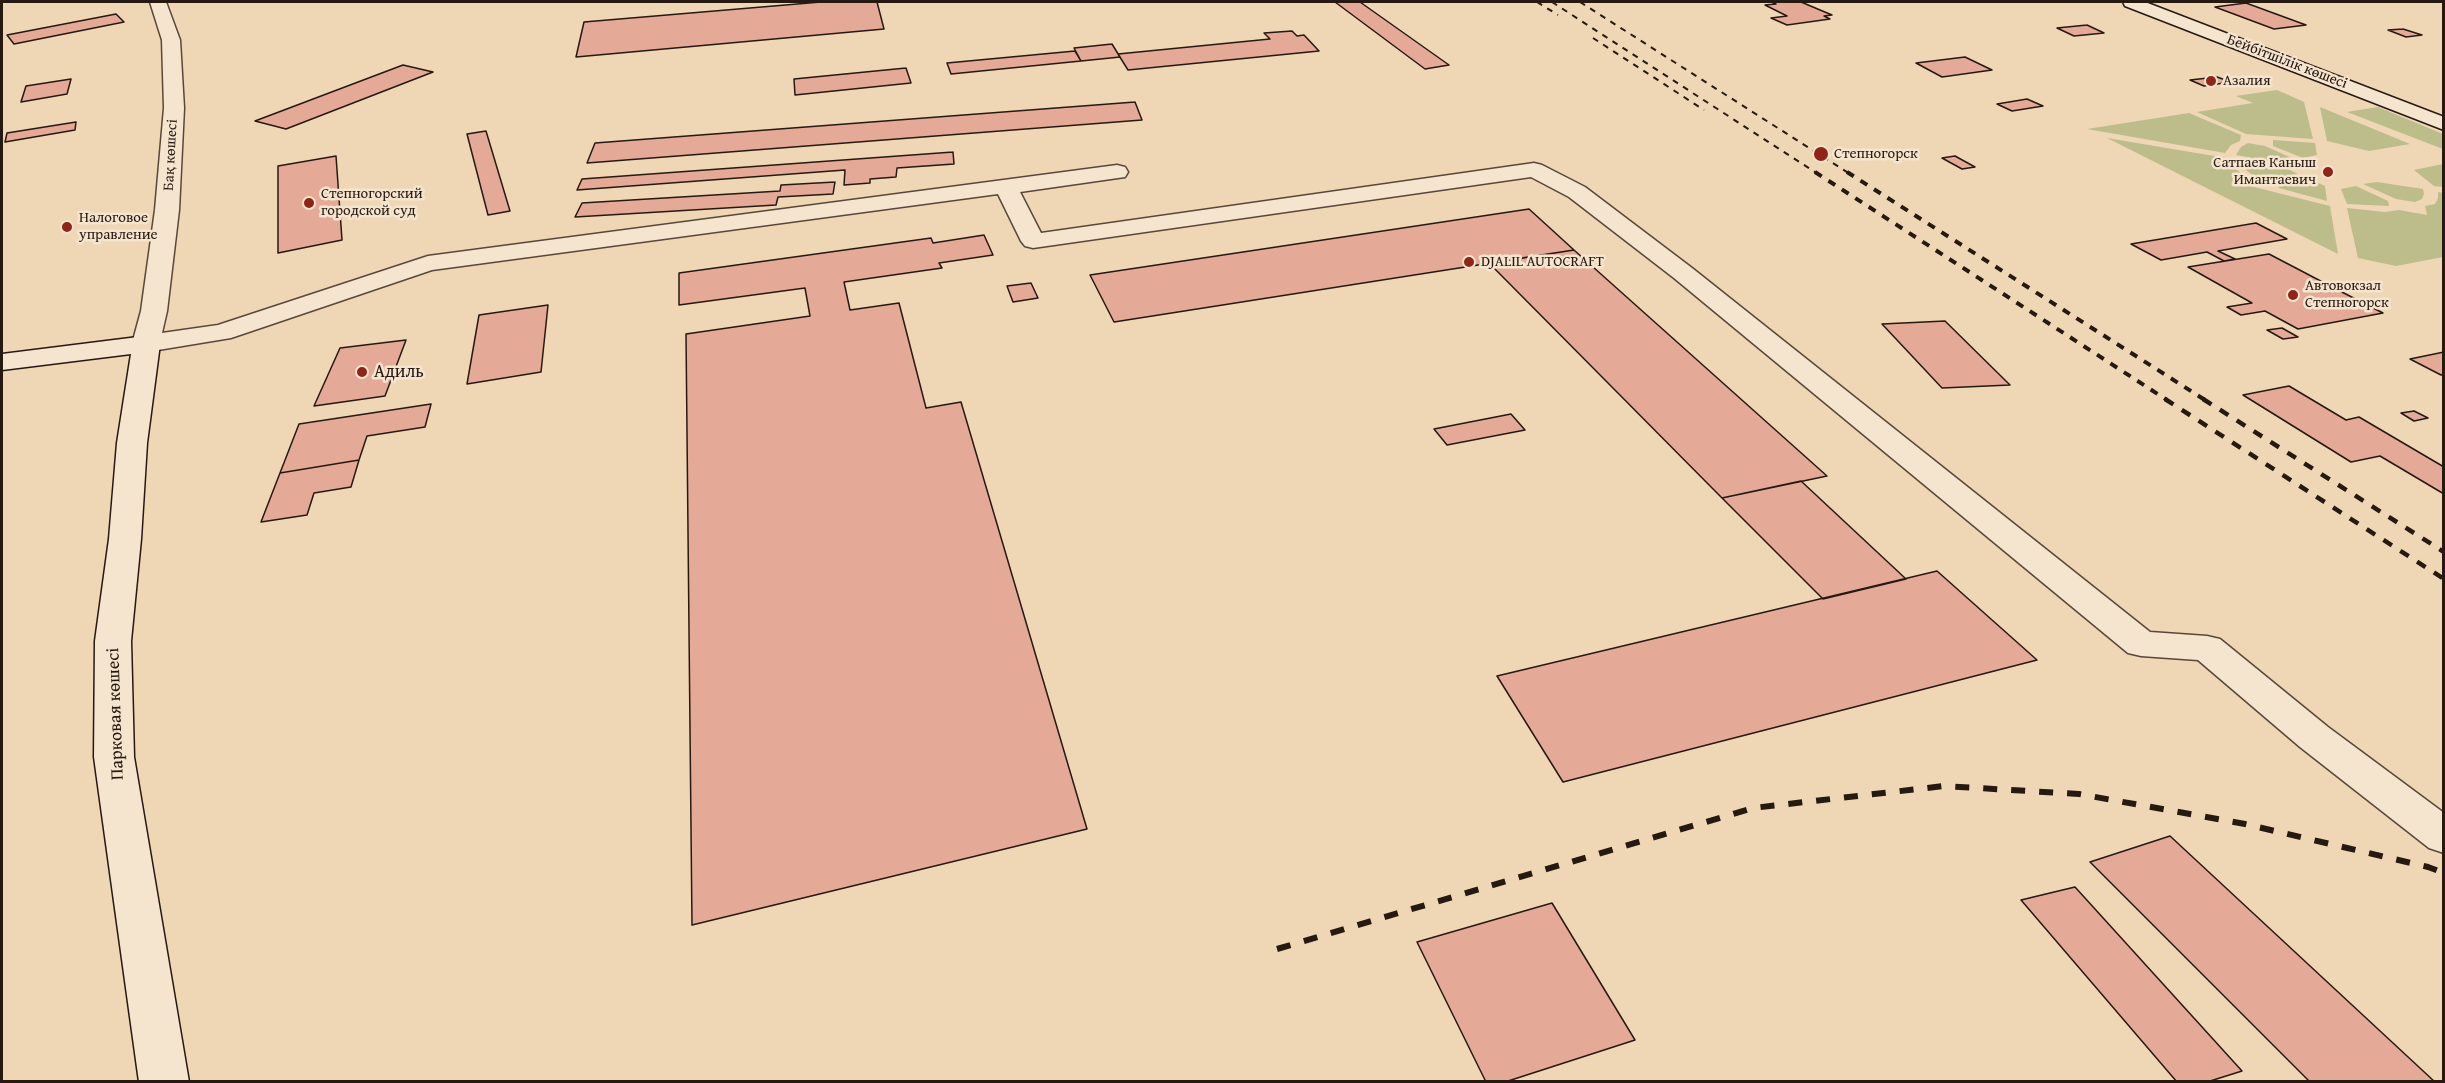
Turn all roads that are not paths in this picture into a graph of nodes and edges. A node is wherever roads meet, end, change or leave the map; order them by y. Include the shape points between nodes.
1 (158, 2) edge
2 (2131, 2) edge
3 (2444, 124) edge
4 (1117, 172) dead end
5 (1006, 187) junction
6 (146, 344) junction
7 (2, 362) edge
8 (2444, 836) edge
9 (164, 1082) edge

1 - 6 street, Бақ көшесі via 171,40 174,108 167,210
2 - 3 street, Бейбітшілік көшесі
4 - 5 street
5 - 6 street via 429,263 222,332
5 - 8 street via 1033,241 1533,170 1577,192 1683,273 2141,644 2207,648 2314,737
6 - 7 street
6 - 9 street, Парковая көшесі via 113,641 114,757

